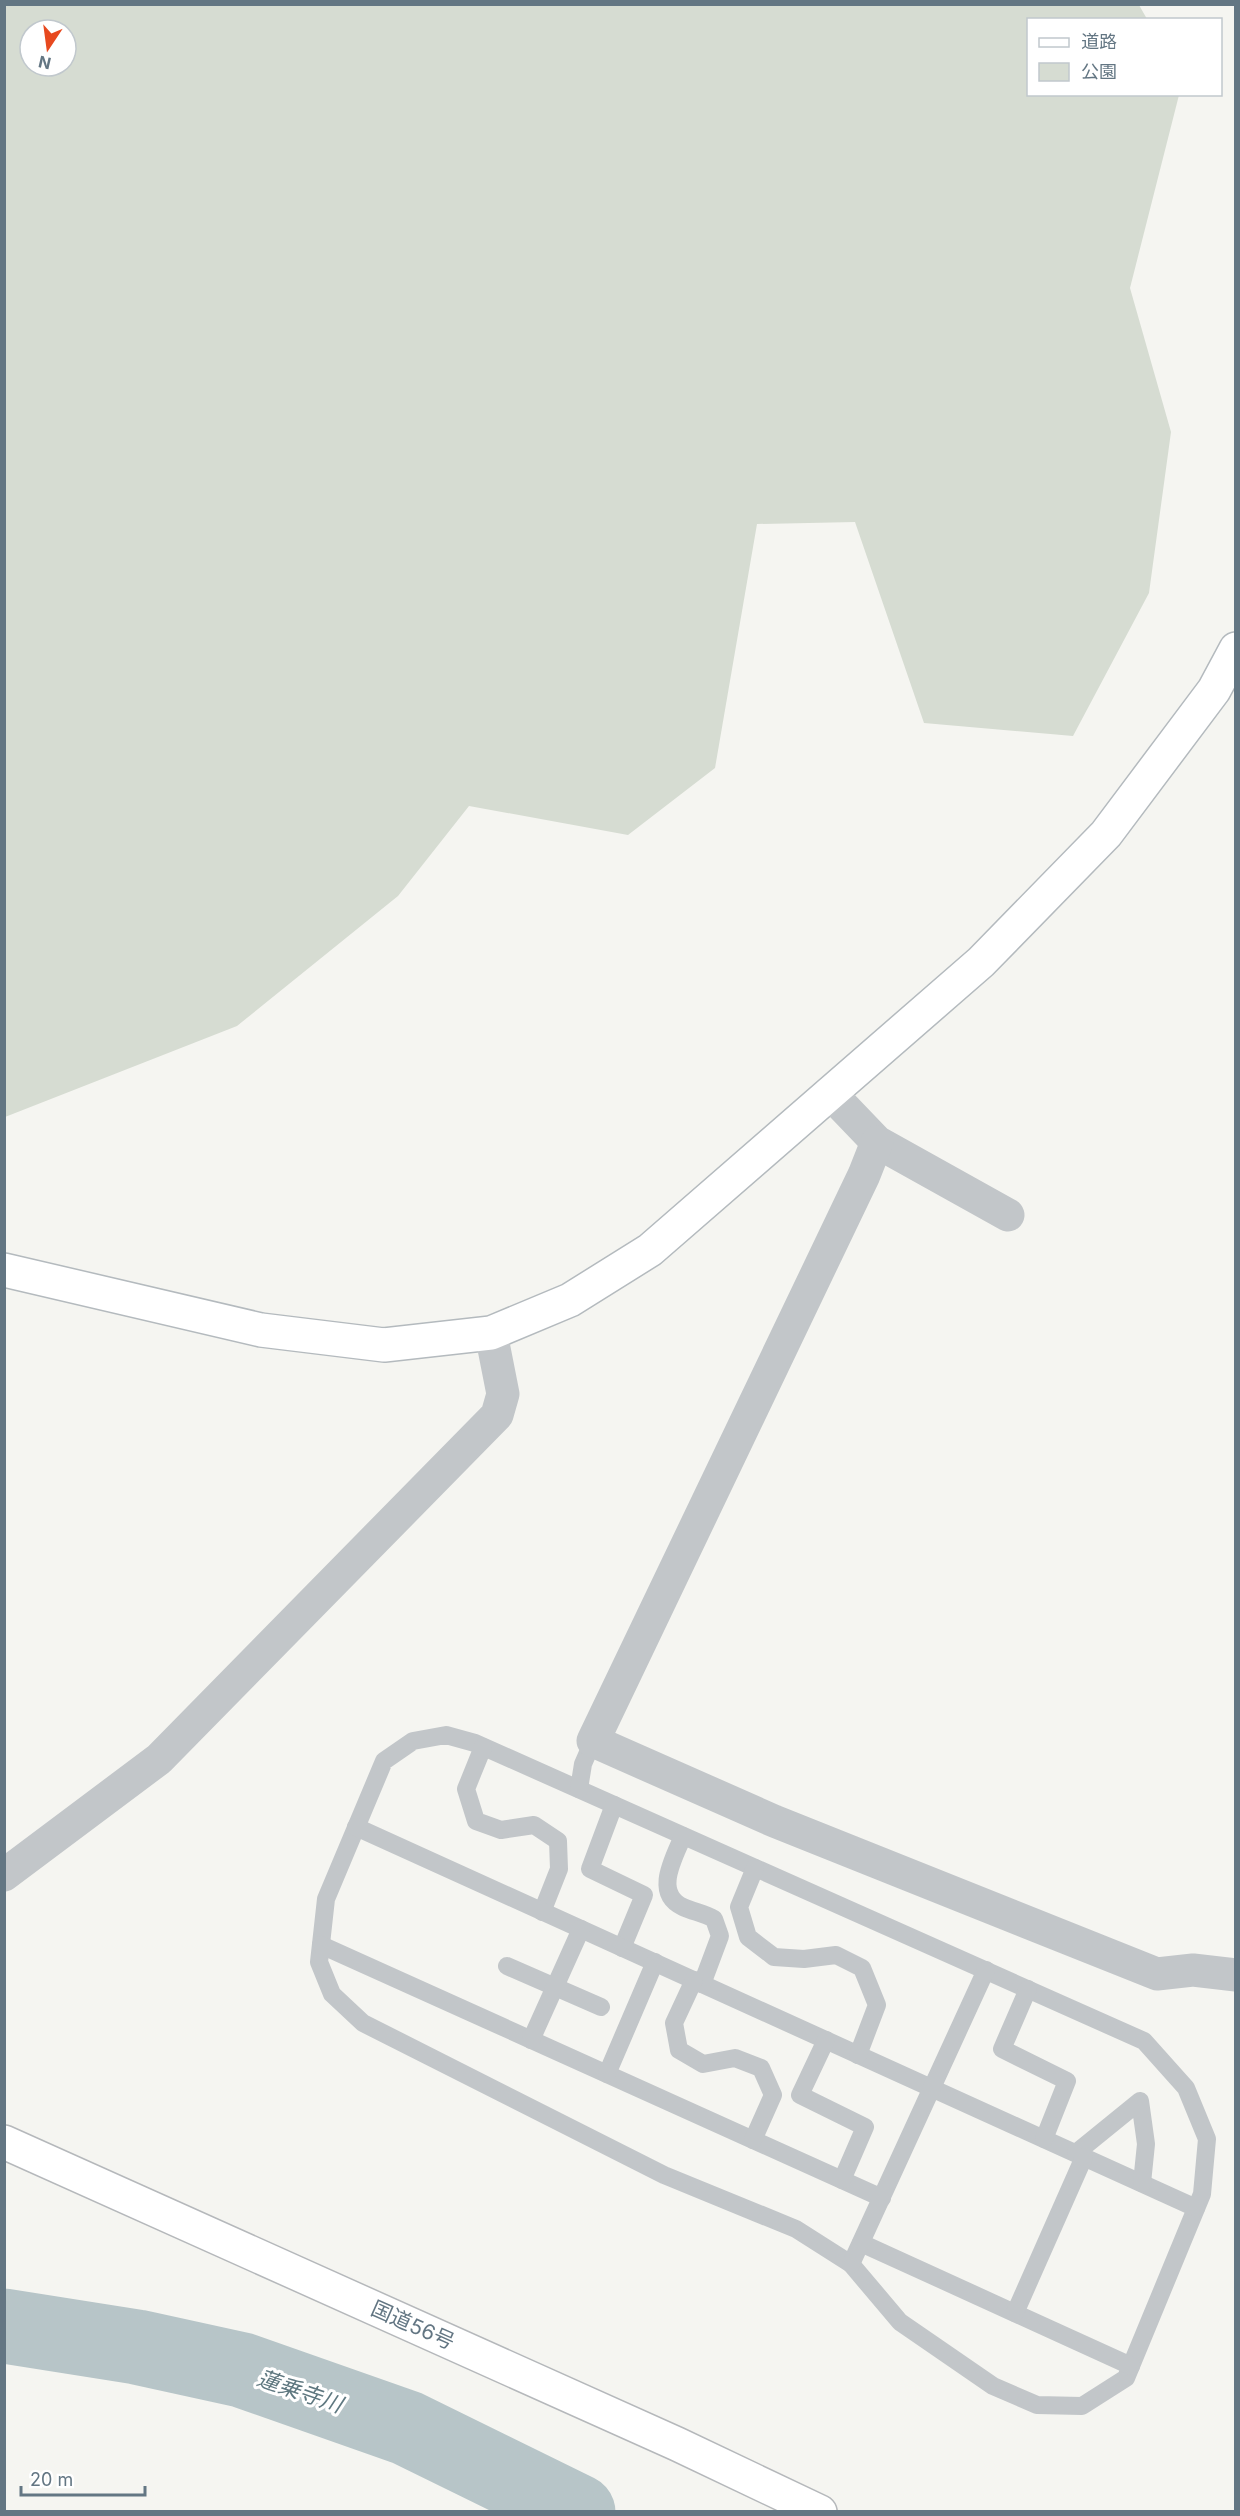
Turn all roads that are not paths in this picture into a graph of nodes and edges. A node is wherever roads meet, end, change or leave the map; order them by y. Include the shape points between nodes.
1 (1236, 649) edge
2 (830, 1093) junction
3 (877, 1142) junction
4 (1008, 1215) dead end
5 (4, 1270) edge
6 (491, 1333) junction
7 (593, 1741) junction
8 (483, 1747) junction
9 (579, 1789) junction
10 (614, 1805) junction
11 (356, 1827) junction
12 (683, 1836) junction
13 (755, 1868) junction
14 (4, 1875) edge
15 (542, 1912) junction
16 (581, 1929) junction
17 (321, 1945) junction
18 (621, 1948) junction
19 (655, 1962) junction
20 (507, 1966) dead end
21 (986, 1970) junction
22 (1236, 1975) edge
23 (698, 1982) junction
24 (555, 1987) junction
25 (1028, 1989) junction
26 (601, 2007) dead end
27 (531, 2040) junction
28 (826, 2040) junction
29 (858, 2055) junction
30 (607, 2074) junction
31 (932, 2088) junction
32 (1044, 2139) junction
33 (753, 2140) junction
34 (4, 2142) edge
35 (1080, 2155) junction
36 (842, 2180) junction
37 (1142, 2183) junction
38 (882, 2198) junction
39 (1196, 2208) junction
40 (861, 2243) junction
41 (851, 2264) junction
42 (1015, 2313) junction
43 (1131, 2366) junction
44 (820, 2511) edge

1 - 2 main road via 1214,690 1106,834 981,962
2 - 3 street
2 - 6 main road via 650,1250 570,1300
3 - 4 street
3 - 7 street
5 - 6 main road via 261,1330 384,1345
6 - 14 street via 503,1394 497,1416 159,1759
7 - 9 lane via 583,1764
7 - 22 street via 774,1821 1158,1974 1193,1970
8 - 9 lane
8 - 11 lane via 446,1735 413,1742 384,1761
8 - 15 lane via 466,1789 476,1821 501,1830 534,1825 558,1841 559,1869
9 - 10 lane
10 - 12 lane
10 - 18 lane via 590,1869 644,1895
11 - 15 lane
11 - 17 lane via 326,1899
12 - 13 lane
12 - 23 lane via 666,1879 670,1896 683,1907 714,1919 720,1936
13 - 21 lane
13 - 29 lane via 739,1907 748,1937 774,1957 804,1959 836,1954 862,1968 877,2005
15 - 16 lane
16 - 18 lane
16 - 24 lane
17 - 27 lane
17 - 41 lane via 319,1962 332,1994 363,2023 664,2175 796,2229
18 - 19 lane
19 - 23 lane
19 - 30 lane
20 - 24 lane
21 - 25 lane
21 - 31 lane
23 - 28 lane
23 - 33 lane via 674,2023 679,2050 703,2064 735,2058 761,2068 773,2095
24 - 26 lane
24 - 27 lane
25 - 32 lane via 1002,2049 1067,2081
25 - 39 lane via 1144,2041 1186,2088 1207,2139 1202,2194
27 - 30 lane
28 - 29 lane
28 - 36 lane via 800,2095 865,2127
29 - 31 lane
30 - 33 lane
31 - 32 lane
31 - 38 lane
32 - 35 lane
33 - 36 lane
34 - 44 main road, 国道56号
35 - 37 lane
35 - 37 lane via 1140,2101 1146,2144
35 - 42 lane
36 - 38 lane
37 - 39 lane
38 - 40 lane
39 - 43 lane
40 - 41 lane
40 - 42 lane
41 - 43 lane via 900,2322 993,2386 1036,2405 1082,2406 1126,2378
42 - 43 lane

